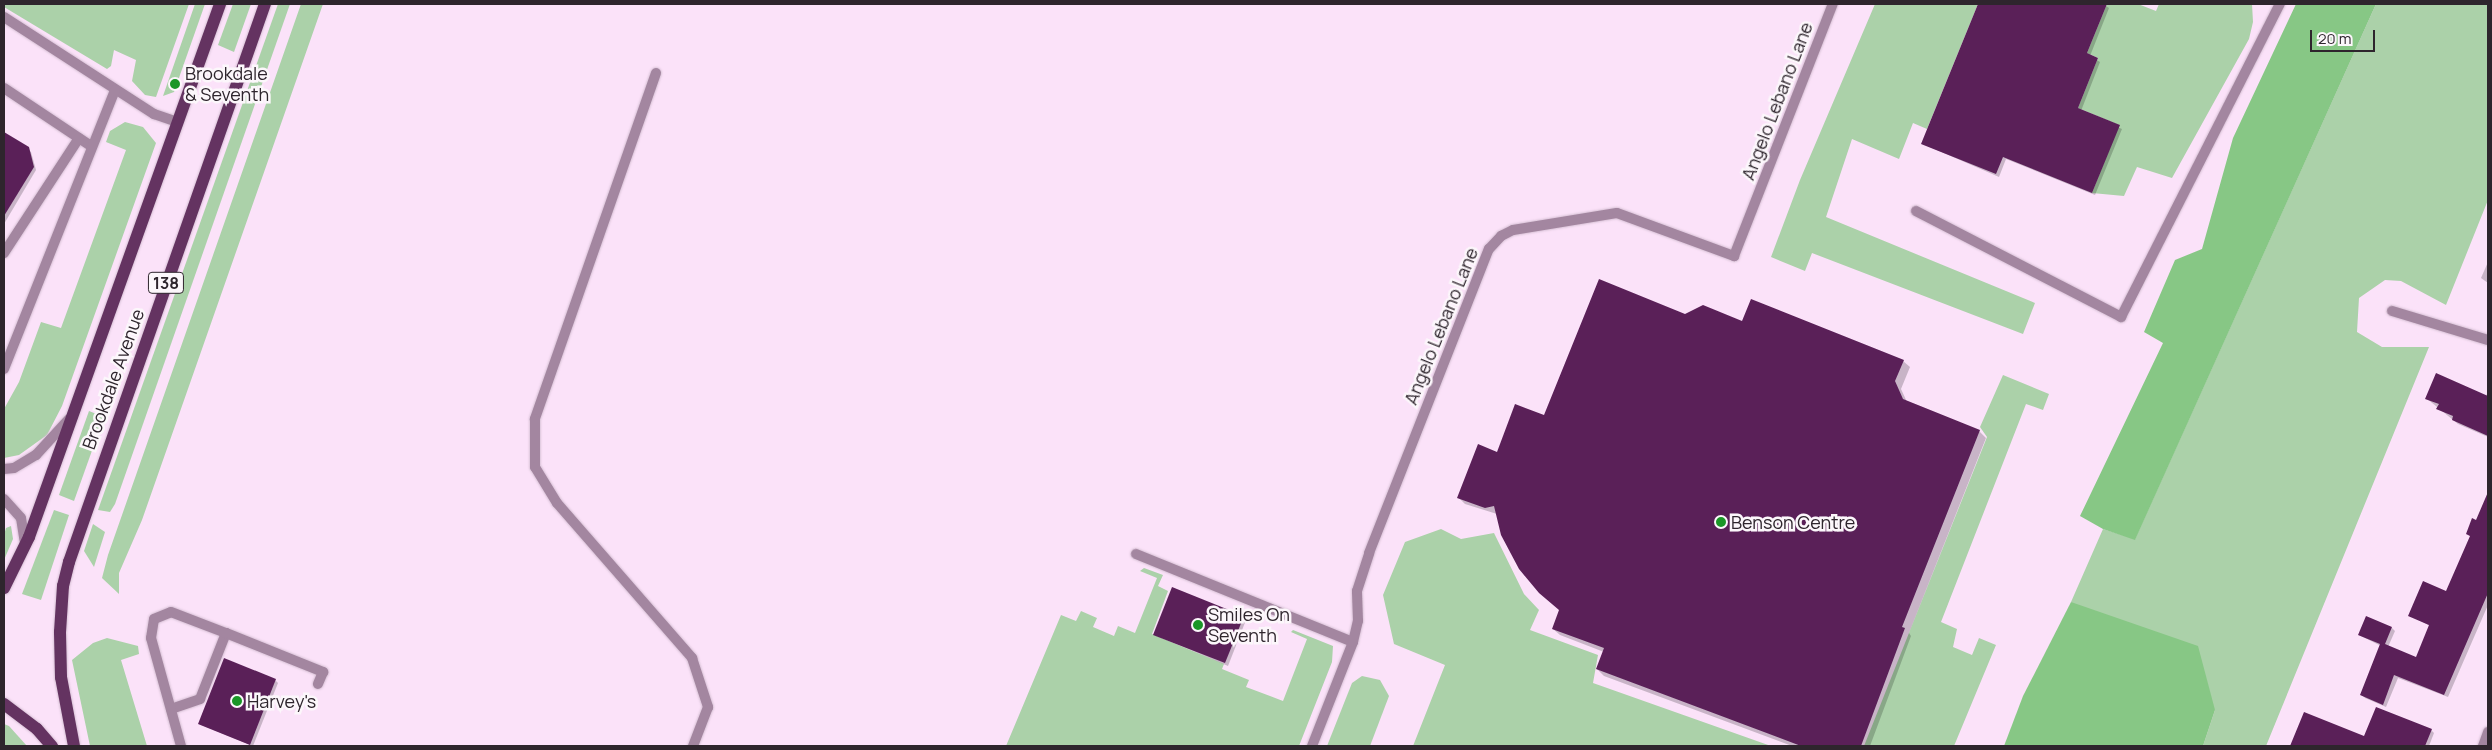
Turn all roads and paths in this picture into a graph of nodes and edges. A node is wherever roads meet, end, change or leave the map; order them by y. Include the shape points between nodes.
1 (220, 4) edge
2 (265, 4) edge
3 (1833, 4) edge
4 (2280, 4) edge
5 (4, 17) edge
6 (656, 73) dead end
7 (4, 88) edge
8 (115, 90) junction
9 (177, 122) junction
10 (79, 138) junction
11 (91, 146) junction
12 (1916, 211) dead end
13 (4, 253) edge
14 (2392, 310) dead end
15 (2488, 340) edge
16 (4, 369) edge
17 (75, 413) junction
18 (4, 469) edge
19 (4, 499) edge
20 (25, 546) junction
21 (1136, 554) dead end
22 (4, 588) edge
23 (226, 634) junction
24 (1352, 642) junction
25 (318, 684) dead end
26 (4, 704) edge
27 (171, 709) junction
28 (2488, 732) edge
29 (52, 746) edge
30 (74, 746) edge
31 (181, 746) edge
32 (693, 746) edge
33 (1312, 746) edge
34 (2483, 746) edge

1 - 9 main road, Brookdale Avenue / 138
2 - 30 main road, Brookdale Avenue / 138 via 71,555 60,606 61,677
3 - 24 street, Angelo Lebano Lane via 1734,256 1617,213 1513,230 1494,242 1369,553 1356,591 1358,622
4 - 12 street via 2121,317
5 - 8 street
6 - 32 street via 535,419 535,467 557,502 692,658 708,706
7 - 10 street
8 - 9 street via 154,114
8 - 11 street
9 - 17 main road, Brookdale Avenue / 138
10 - 11 street
10 - 13 street
11 - 16 street
14 - 15 street
17 - 18 street via 46,448 14,468
17 - 20 main road, Brookdale Avenue
19 - 20 street via 21,518
20 - 22 main road, Brookdale Avenue
21 - 24 street
23 - 25 street via 323,672
23 - 27 street via 200,699
23 - 27 street via 172,612 154,619 152,638
24 - 33 street, Angelo Lebano Lane
26 - 29 main road
27 - 31 street
28 - 34 street

